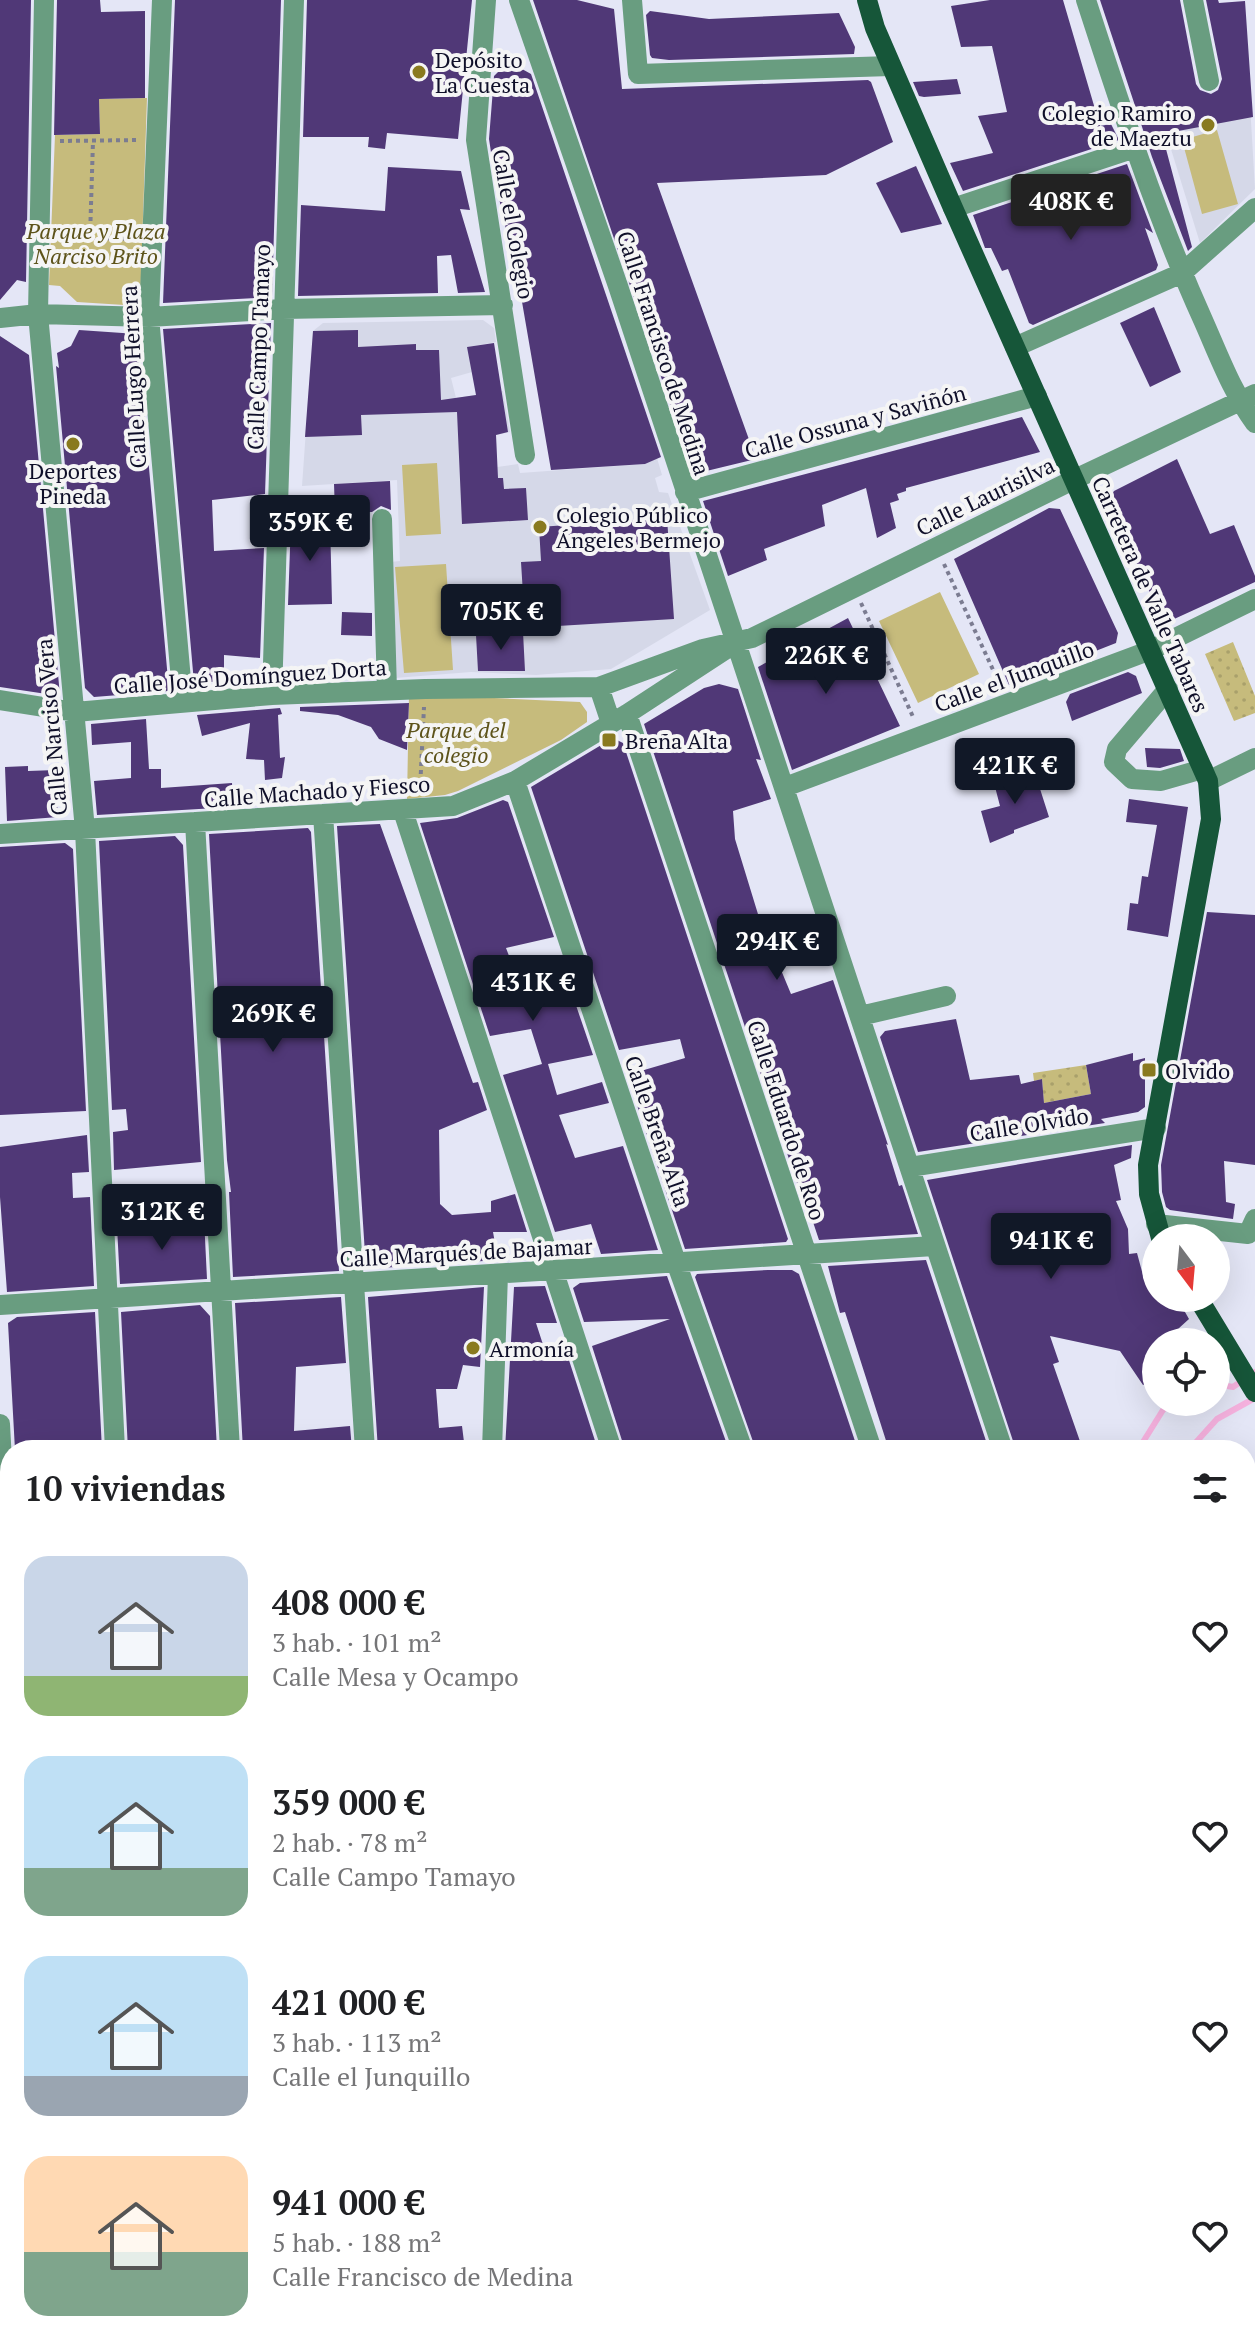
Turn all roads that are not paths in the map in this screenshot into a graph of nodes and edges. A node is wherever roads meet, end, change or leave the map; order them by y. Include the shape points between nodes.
1 (44, 0) edge
2 (162, 0) edge
3 (294, 0) edge
4 (486, 0) edge
5 (519, 0) edge
6 (632, 0) edge
7 (867, 0) edge
8 (1086, 0) edge
9 (1193, 0) edge
10 (891, 66) junction
11 (1209, 81) dead end
12 (1135, 148) junction
13 (953, 208) junction
14 (1255, 208) edge
15 (1182, 273) junction
16 (503, 305) junction
17 (283, 309) junction
18 (38, 314) junction
19 (149, 317) junction
20 (0, 318) edge
21 (1015, 347) junction
22 (1037, 396) junction
23 (1247, 398) edge
24 (1255, 423) edge
25 (525, 455) dead end
26 (1073, 480) junction
27 (685, 492) junction
28 (382, 519) dead end
29 (1255, 599) edge
30 (737, 642) junction
31 (1151, 650) junction
32 (599, 687) junction
33 (1168, 689) junction
34 (387, 690) junction
35 (272, 695) junction
36 (0, 700) edge
37 (183, 703) junction
38 (75, 712) junction
39 (619, 719) junction
40 (1255, 758) edge
41 (1206, 775) junction
42 (515, 781) junction
43 (785, 787) junction
44 (411, 810) junction
45 (323, 814) junction
46 (195, 822) junction
47 (85, 830) junction
48 (0, 834) edge
49 (946, 996) dead end
50 (860, 1016) junction
51 (1156, 1128) junction
52 (910, 1167) junction
53 (1255, 1219) edge
54 (1156, 1224) edge
55 (1230, 1233) edge
56 (934, 1246) junction
57 (806, 1254) junction
58 (676, 1262) junction
59 (553, 1271) junction
60 (498, 1274) junction
61 (354, 1282) junction
62 (222, 1291) junction
63 (107, 1298) junction
64 (0, 1305) edge
65 (1206, 1312) edge
66 (1255, 1392) edge
67 (114, 1440) edge
68 (229, 1440) edge
69 (364, 1440) edge
70 (492, 1440) edge
71 (609, 1440) edge
72 (739, 1440) edge
73 (869, 1440) edge
74 (1000, 1440) edge

1 - 18 street, Calle Narciso Vera
2 - 19 street, Calle Lugo Herrera
3 - 17 street, Calle Campo Tamayo
4 - 16 street, Calle el Colegio via 476,140
5 - 27 street, Calle Francisco de Medina
6 - 10 street via 638,74
7 - 10 main road, Carretera de Valle Tabares
8 - 12 street
9 - 11 street
10 - 13 main road, Carretera de Valle Tabares
12 - 13 street
12 - 15 street
13 - 21 main road, Carretera de Valle Tabares
14 - 15 street
15 - 21 street
15 - 23 street
16 - 17 street
16 - 25 street, Calle el Colegio
17 - 19 street
17 - 35 street, Calle Campo Tamayo
18 - 19 street
18 - 20 street
18 - 38 street, Calle Narciso Vera
19 - 37 street, Calle Lugo Herrera
21 - 22 main road, Carretera de Valle Tabares
22 - 26 main road, Carretera de Valle Tabares
22 - 27 street, Calle Ossuna y Saviñón
23 - 24 street
23 - 26 street, Calle Laurisilva
26 - 30 street, Calle Laurisilva
26 - 31 main road, Carretera de Valle Tabares
27 - 30 street, Calle Francisco de Medina
28 - 34 street
29 - 31 street, Calle el Junquillo
30 - 32 street, Calle José Domínguez Dorta
30 - 39 street, Calle Machado y Fiesco
30 - 43 street, Calle Francisco de Medina
31 - 33 main road, Carretera de Valle Tabares
31 - 43 street, Calle el Junquillo
32 - 34 street, Calle José Domínguez Dorta
32 - 39 street, Calle Eduardo de Roo
33 - 41 main road, Carretera de Valle Tabares
33 - 41 street via 1117,749 1114,762 1132,779
34 - 35 street, Calle José Domínguez Dorta
35 - 37 street, Calle José Domínguez Dorta
36 - 38 street, Calle José Domínguez Dorta
37 - 38 street, Calle José Domínguez Dorta
38 - 47 street, Calle Narciso Vera
39 - 42 street, Calle Machado y Fiesco
39 - 57 street, Calle Eduardo de Roo
40 - 41 street
41 - 51 main road, Carretera de Valle Tabares via 1211,819
42 - 44 street, Calle Machado y Fiesco via 453,806
42 - 58 street, Calle Breña Alta
43 - 50 street, Calle Francisco de Medina
44 - 45 street, Calle Machado y Fiesco
44 - 59 street
45 - 46 street, Calle Machado y Fiesco
45 - 61 street
46 - 47 street, Calle Machado y Fiesco
46 - 62 street
47 - 48 street, Calle Machado y Fiesco
47 - 63 street, Calle Narciso Vera
49 - 50 street
50 - 52 street, Calle Francisco de Medina
51 - 52 street, Calle Olvido
51 - 54 main road, Carretera de Valle Tabares via 1148,1165
52 - 56 street, Calle Francisco de Medina
53 - 55 street via 1248,1234
56 - 57 street, Calle Marqués de Bajamar
56 - 74 street, Calle Francisco de Medina
57 - 58 street, Calle Marqués de Bajamar
57 - 73 street, Calle Eduardo de Roo
58 - 59 street, Calle Marqués de Bajamar
58 - 72 street, Calle Breña Alta
59 - 60 street, Calle Marqués de Bajamar
59 - 71 street
60 - 61 street, Calle Marqués de Bajamar
60 - 70 street
61 - 62 street, Calle Marqués de Bajamar
61 - 69 street
62 - 63 street, Calle Marqués de Bajamar
62 - 68 street
63 - 64 street, Calle Marqués de Bajamar
63 - 67 street, Calle Narciso Vera
65 - 66 main road

